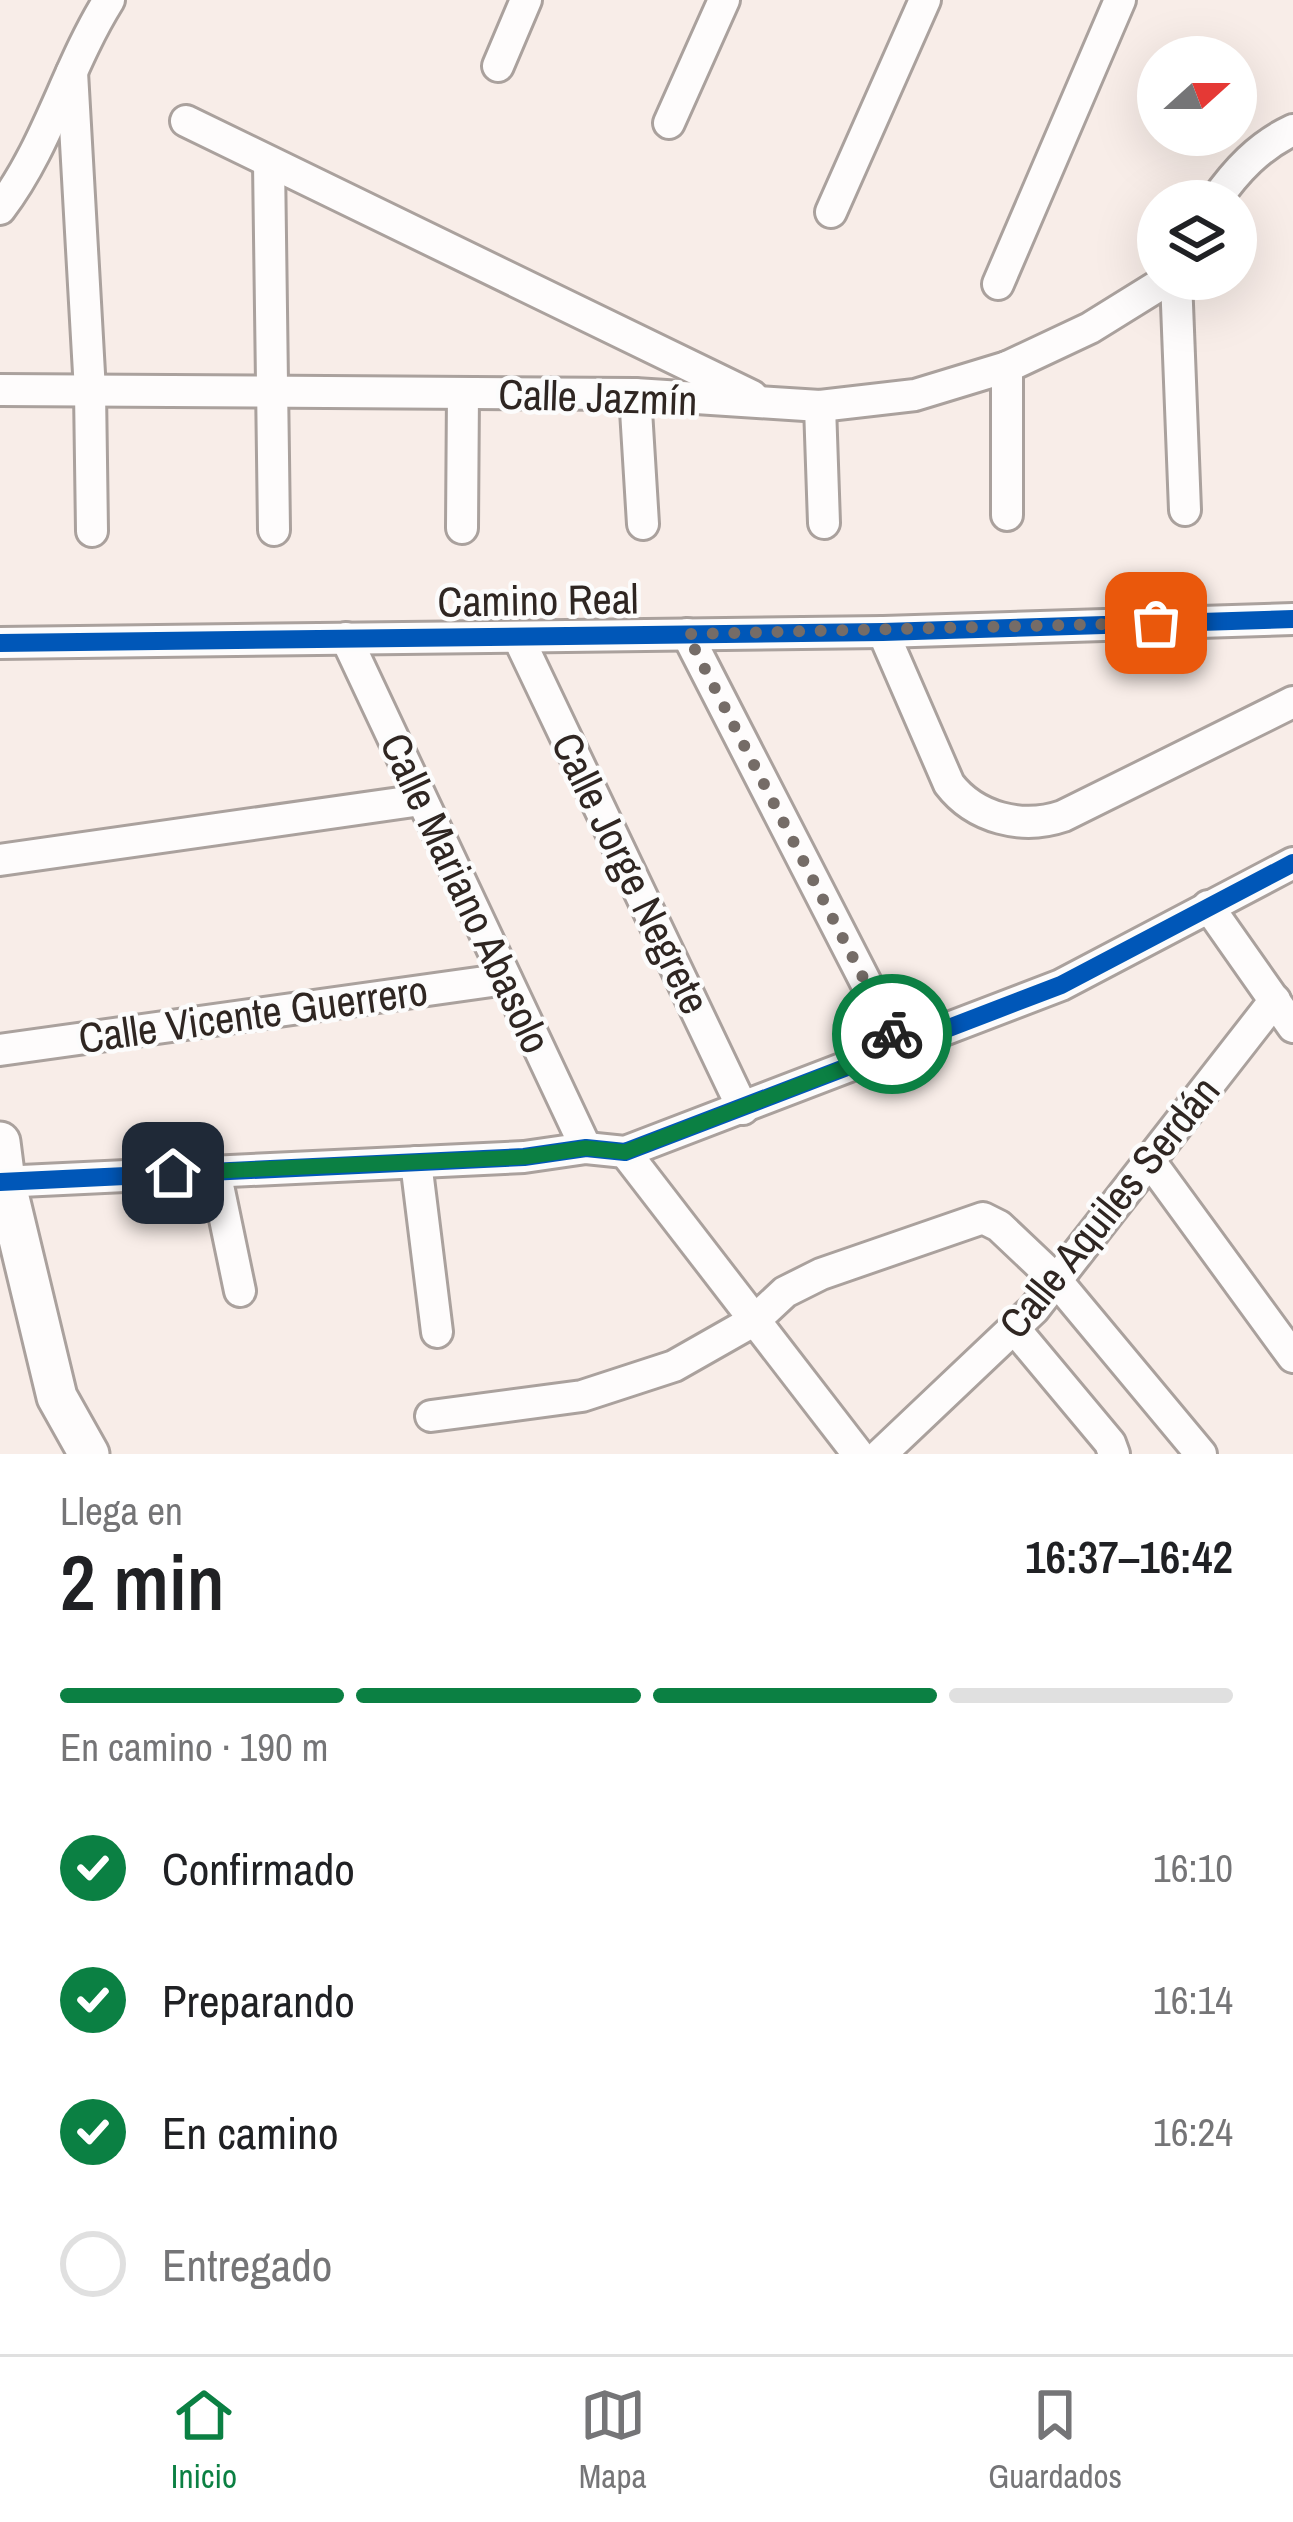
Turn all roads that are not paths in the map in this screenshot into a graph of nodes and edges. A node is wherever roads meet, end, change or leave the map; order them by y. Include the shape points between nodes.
1 (109, 0) edge
2 (526, 0) edge
3 (724, 0) edge
4 (925, 0) edge
5 (1120, 0) edge
6 (498, 66) dead end
7 (72, 72) junction
8 (186, 121) dead end
9 (669, 123) dead end
10 (1293, 130) edge
11 (269, 163) junction
12 (1229, 180) edge
13 (0, 209) edge
14 (831, 212) dead end
15 (998, 284) dead end
16 (1137, 300) edge
17 (1174, 300) edge
18 (1007, 367) junction
19 (0, 391) edge
20 (90, 391) junction
21 (273, 392) junction
22 (463, 393) junction
23 (635, 394) junction
24 (768, 404) junction
25 (820, 406) junction
26 (1185, 510) dead end
27 (1007, 515) dead end
28 (824, 523) dead end
29 (643, 524) dead end
30 (462, 528) dead end
31 (274, 530) dead end
32 (92, 531) dead end
33 (1293, 619) edge
34 (883, 632) junction
35 (687, 634) junction
36 (518, 637) junction
37 (346, 638) junction
38 (0, 644) edge
39 (1293, 702) edge
40 (421, 800) junction
41 (0, 860) edge
42 (1293, 863) edge
43 (1208, 906) junction
44 (506, 979) junction
45 (1275, 1000) junction
46 (1293, 1027) edge
47 (899, 1047) junction
48 (0, 1050) edge
49 (743, 1109) junction
50 (586, 1148) junction
51 (625, 1152) junction
52 (1150, 1161) junction
53 (416, 1162) junction
54 (2, 1168) edge
55 (215, 1171) junction
56 (1056, 1280) junction
57 (239, 1291) dead end
58 (755, 1320) junction
59 (1014, 1328) junction
60 (437, 1332) dead end
61 (1293, 1357) edge
62 (431, 1416) dead end
63 (89, 1454) edge
64 (858, 1454) edge
65 (881, 1454) edge
66 (1114, 1454) edge
67 (1201, 1454) edge

1 - 7 street
2 - 6 street
3 - 9 street
4 - 14 street
5 - 15 street
7 - 13 street via 24,178
7 - 20 street
8 - 11 street
10 - 12 street
11 - 21 street
11 - 24 street
16 - 18 street, Calle Jazmín
17 - 26 street
18 - 25 street, Calle Jazmín via 915,395
18 - 27 street
19 - 20 street, Calle Jazmín
20 - 21 street, Calle Jazmín
20 - 32 street
21 - 22 street, Calle Jazmín
21 - 31 street
22 - 23 street, Calle Jazmín
22 - 30 street
23 - 24 street, Calle Jazmín
23 - 29 street
24 - 25 street, Calle Jazmín
25 - 28 street
33 - 34 street, Camino Real
34 - 35 street, Camino Real
34 - 39 street via 949,784 980,811 1024,823 1063,816
35 - 36 street, Camino Real
35 - 47 street
36 - 37 street, Camino Real
36 - 49 street, Calle Jorge Negrete
37 - 38 street, Camino Real
37 - 40 street, Calle Mariano Abasolo
40 - 41 street
40 - 44 street, Calle Mariano Abasolo
42 - 43 street
43 - 45 street
43 - 47 street via 1060,985
44 - 48 street, Calle Vicente Guerrero
44 - 50 street, Calle Mariano Abasolo
45 - 46 street
45 - 52 street, Calle Aquiles Serdán
47 - 49 street
49 - 51 street
50 - 51 street
50 - 53 street
51 - 58 street
52 - 56 street, Calle Aquiles Serdán
52 - 61 street
53 - 55 street
53 - 60 street
54 - 55 street
54 - 63 street via 57,1397
55 - 57 street
56 - 58 street via 983,1218 821,1274
56 - 59 street, Calle Aquiles Serdán
56 - 67 street
58 - 62 street via 674,1366 582,1396
58 - 64 street
59 - 65 street, Calle Aquiles Serdán
59 - 66 street

